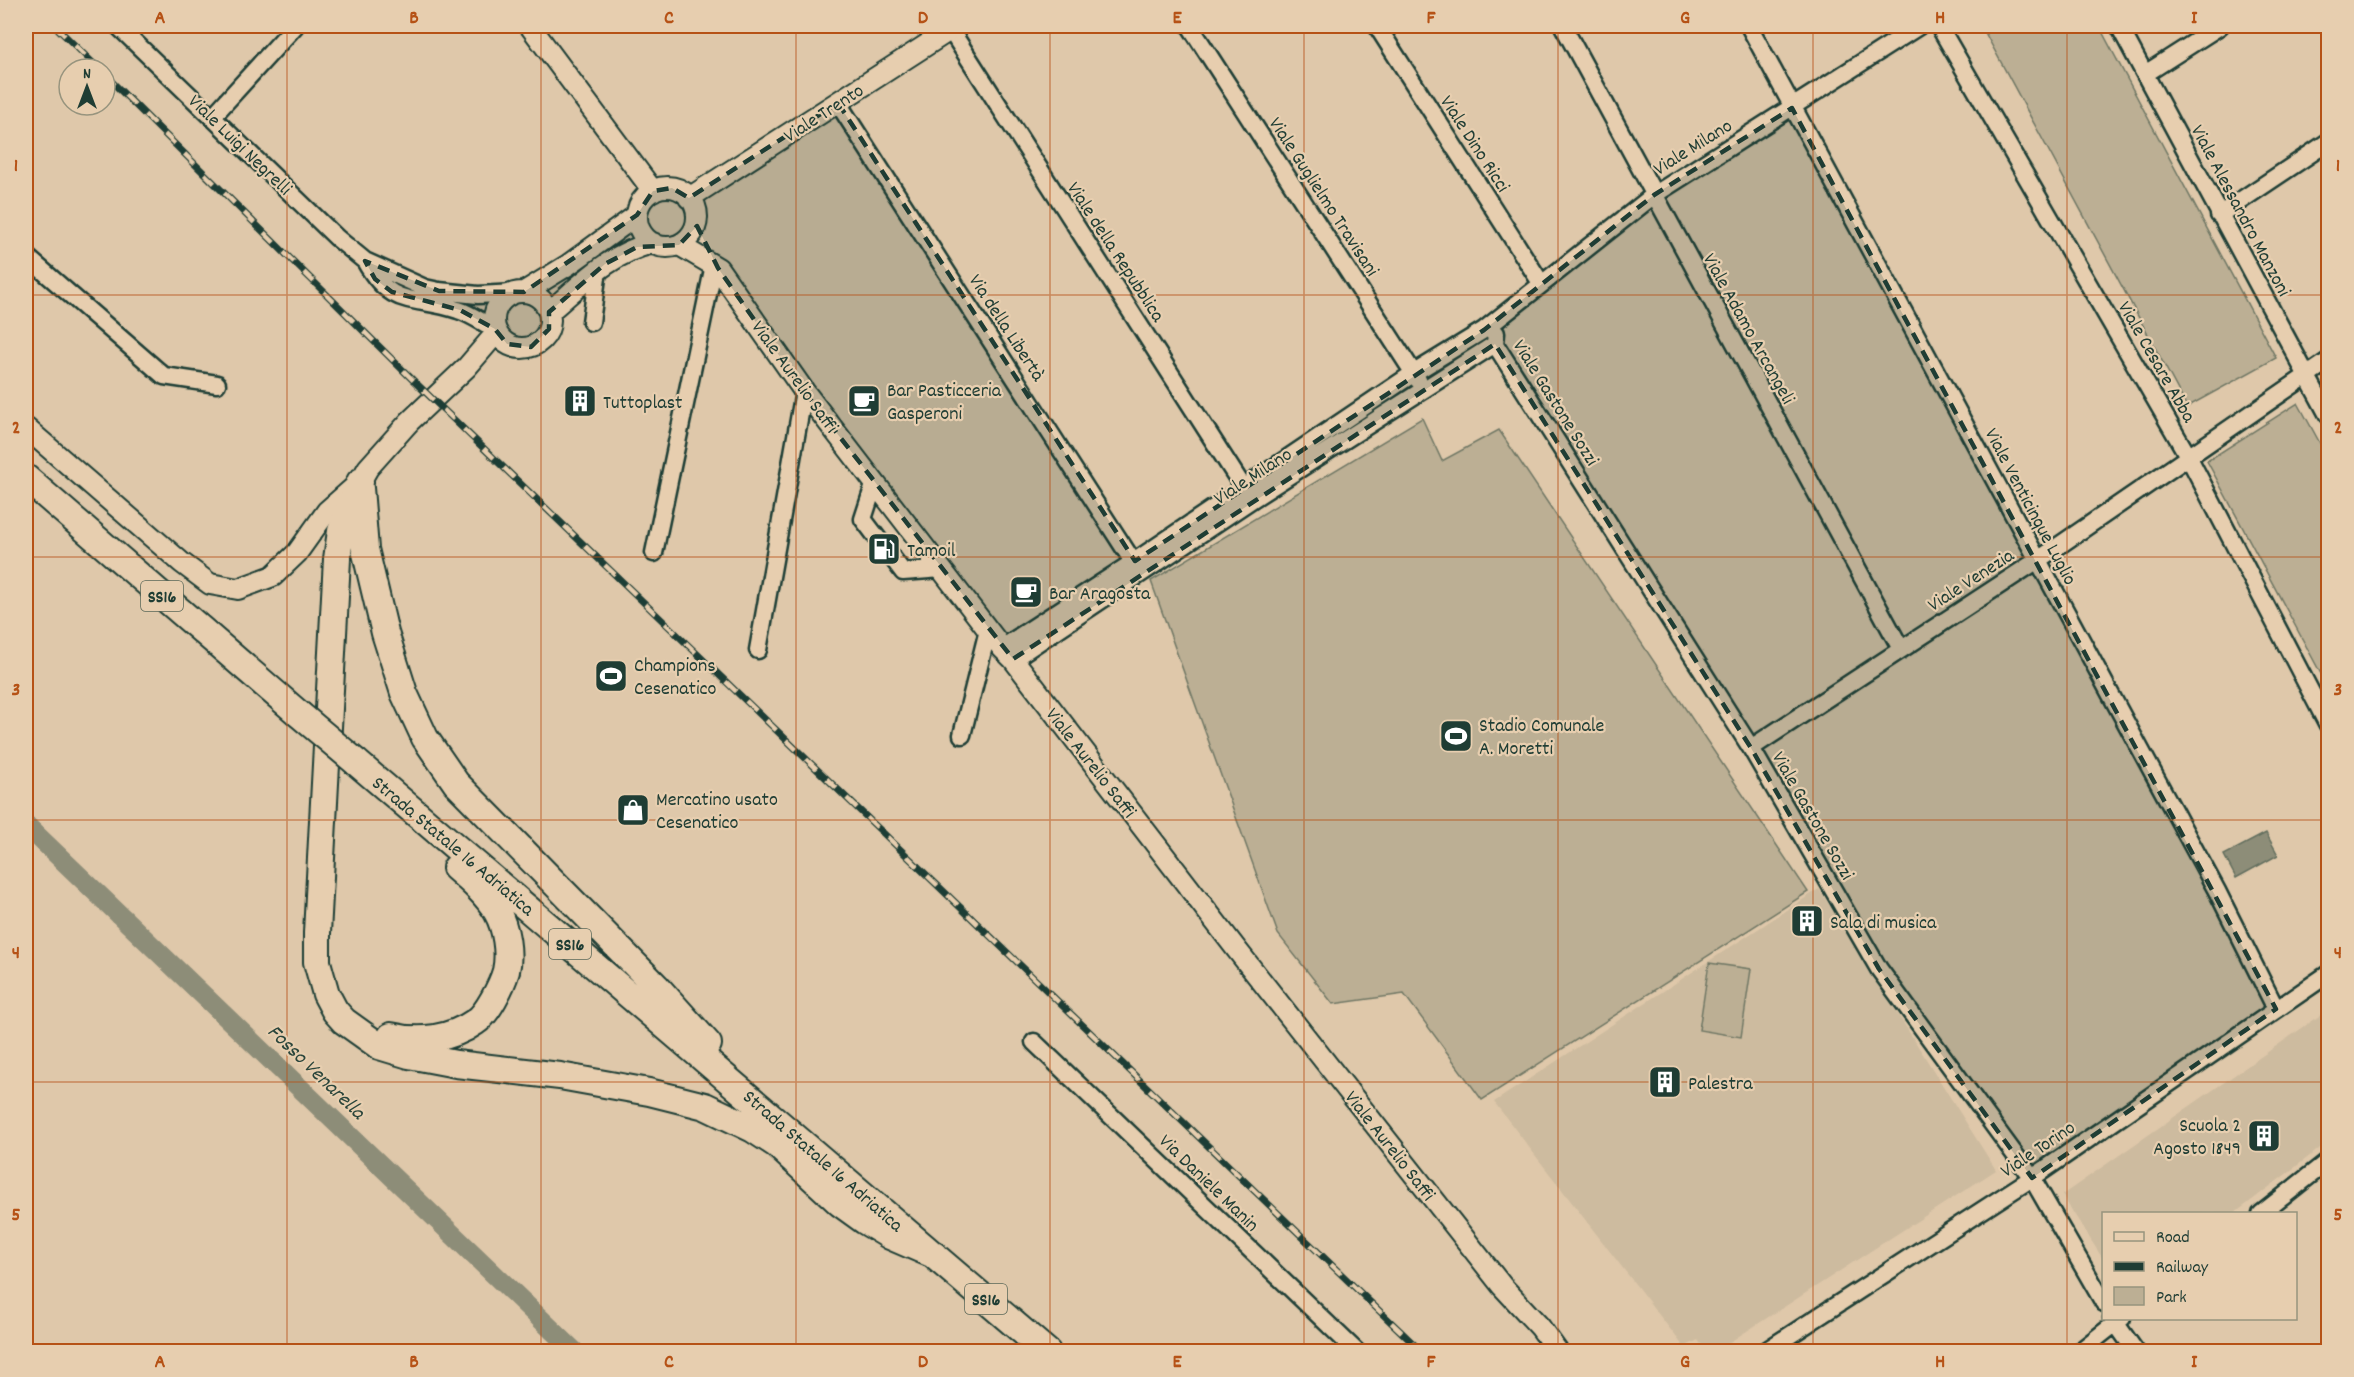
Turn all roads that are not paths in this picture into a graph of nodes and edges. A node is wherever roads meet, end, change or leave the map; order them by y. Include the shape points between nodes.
1 (118, 26) edge
2 (295, 26) edge
3 (530, 26) edge
4 (1190, 26) edge
5 (1377, 26) edge
6 (1563, 26) edge
7 (1749, 26) edge
8 (1919, 26) edge
9 (1939, 26) edge
10 (2119, 26) edge
11 (2220, 26) edge
12 (951, 27) edge
13 (2145, 74) junction
14 (838, 103) junction
15 (1792, 108) junction
16 (213, 116) junction
17 (2328, 142) edge
18 (653, 191) junction
19 (1654, 195) junction
20 (689, 198) junction
21 (637, 214) junction
22 (2219, 215) junction
23 (696, 224) junction
24 (653, 243) junction
25 (679, 244) junction
26 (26, 256) edge
27 (365, 261) junction
28 (716, 266) junction
29 (598, 270) junction
30 (1541, 283) junction
31 (520, 293) junction
32 (549, 312) junction
33 (1499, 317) junction
34 (591, 322) dead end
35 (496, 331) junction
36 (1495, 344) junction
37 (514, 347) junction
38 (2328, 361) edge
39 (467, 367) junction
40 (1414, 373) junction
41 (2307, 375) junction
42 (217, 384) dead end
43 (1424, 389) junction
44 (804, 391) junction
45 (2328, 415) edge
46 (26, 428) edge
47 (2188, 456) junction
48 (26, 478) edge
49 (360, 482) junction
50 (875, 482) junction
51 (1248, 492) junction
52 (654, 553) dead end
53 (2038, 560) junction
54 (1138, 568) junction
55 (942, 569) junction
56 (988, 630) junction
57 (1901, 649) junction
58 (758, 650) dead end
59 (1007, 653) junction
60 (2328, 724) edge
61 (962, 735) dead end
62 (1750, 748) junction
63 (356, 762) junction
64 (2328, 974) edge
65 (2276, 1009) junction
66 (344, 1020) junction
67 (1034, 1042) dead end
68 (783, 1126) junction
69 (2328, 1161) edge
70 (2032, 1178) junction
71 (2264, 1212) edge
72 (934, 1255) junction
73 (1502, 1286) junction
74 (2102, 1301) edge
75 (2117, 1320) edge
76 (1047, 1352) edge
77 (1357, 1352) edge
78 (1542, 1352) edge
79 (1558, 1352) edge
80 (1764, 1352) edge
81 (2079, 1352) edge
82 (2136, 1352) edge

1 - 16 street, Viale Luigi Negrelli
2 - 16 street
3 - 18 street
4 - 40 street, Viale Guglielmo Travisani
5 - 30 street, Viale Dino Ricci
6 - 19 street, Viale Adamo Arcangeli
7 - 15 street, Viale Venticinque Luglio
8 - 15 street, Viale Milano
9 - 47 street, Viale Cesare Abba
10 - 13 street, Viale Alessandro Manzoni
11 - 13 street
12 - 14 street, Viale Trento
12 - 51 street, Viale della Repubblica
13 - 22 street, Viale Alessandro Manzoni
14 - 20 street, Viale Trento
14 - 54 street, Via della Libertà
15 - 19 street, Viale Milano
15 - 53 street, Viale Venticinque Luglio
16 - 27 street, Viale Luigi Negrelli
17 - 22 street
18 - 20 street via 672,188
18 - 21 street via 645,197
19 - 30 street, Viale Milano
19 - 57 street, Viale Adamo Arcangeli
20 - 23 street via 697,214
21 - 24 street via 640,231
21 - 31 street via 568,265
22 - 41 street, Viale Alessandro Manzoni
23 - 25 street via 687,240
23 - 28 street
24 - 25 street via 670,247
24 - 29 street via 618,256
25 - 28 street, Viale Aurelio Saffi
26 - 42 street via 164,375
27 - 31 street, Viale Luigi Negrelli via 439,291 478,295
27 - 35 street, Viale Luigi Negrelli via 383,288 413,301 460,310
28 - 44 street, Viale Aurelio Saffi
28 - 52 street
29 - 32 street
29 - 34 street
30 - 33 street, Viale Milano
31 - 32 street via 540,298
31 - 35 street via 507,297 496,311
32 - 37 street via 549,329 539,343
33 - 36 street
33 - 40 street, Viale Milano
35 - 37 street
35 - 39 street
36 - 43 street, Viale Milano
36 - 62 street, Viale Gastone Sozzi
37 - 39 street
38 - 41 street, Viale Venezia
39 - 49 street via 410,421
40 - 43 street, Viale Guglielmo Travisani
40 - 51 street, Viale Milano
41 - 45 street, Viale Alessandro Manzoni
41 - 47 street, Viale Venezia
43 - 51 street, Viale Milano
44 - 50 street, Viale Aurelio Saffi
44 - 58 street
46 - 49 street via 182,563 210,584 238,589 273,576 297,553 327,511
47 - 53 street, Viale Venezia
47 - 60 street, Viale Cesare Abba
48 - 63 main road, Strada Statale 16 Adriatica / SS16, bridge
49 - 66 main road via 341,531 338,559 317,933 317,962 326,994
49 - 68 main road via 365,549 385,633 404,693 425,738 456,783 656,986
50 - 55 street, Viale Aurelio Saffi
50 - 55 street via 863,519 903,572
51 - 54 street, Viale Milano
53 - 57 street, Viale Venezia
53 - 65 street, Viale Venticinque Luglio via 2217,891
54 - 59 street, Viale Milano
55 - 56 street, Viale Aurelio Saffi
56 - 59 street, Viale Aurelio Saffi
56 - 61 street
57 - 62 street, Viale Venezia
59 - 73 street, Viale Aurelio Saffi
62 - 70 street, Viale Gastone Sozzi via 1879,969
63 - 66 main road via 382,804 477,887 497,912 506,938 506,971 478,1021 459,1031 421,1041 369,1030
63 - 68 main road, Strada Statale 16 Adriatica / SS16
64 - 65 street, Viale Torino
65 - 70 street, Viale Torino
66 - 72 main road via 379,1046 409,1055 560,1076 650,1092 705,1107 776,1144 865,1221
67 - 77 street, Via Daniele Manin
68 - 72 main road, Strada Statale 16 Adriatica / SS16
69 - 71 street
70 - 74 street, Viale Gastone Sozzi
70 - 80 street, Viale Torino
72 - 76 main road, Strada Statale 16 Adriatica / SS16
73 - 78 street, Viale Aurelio Saffi
73 - 79 street, Viale Aurelio Saffi
75 - 81 street
75 - 82 street

